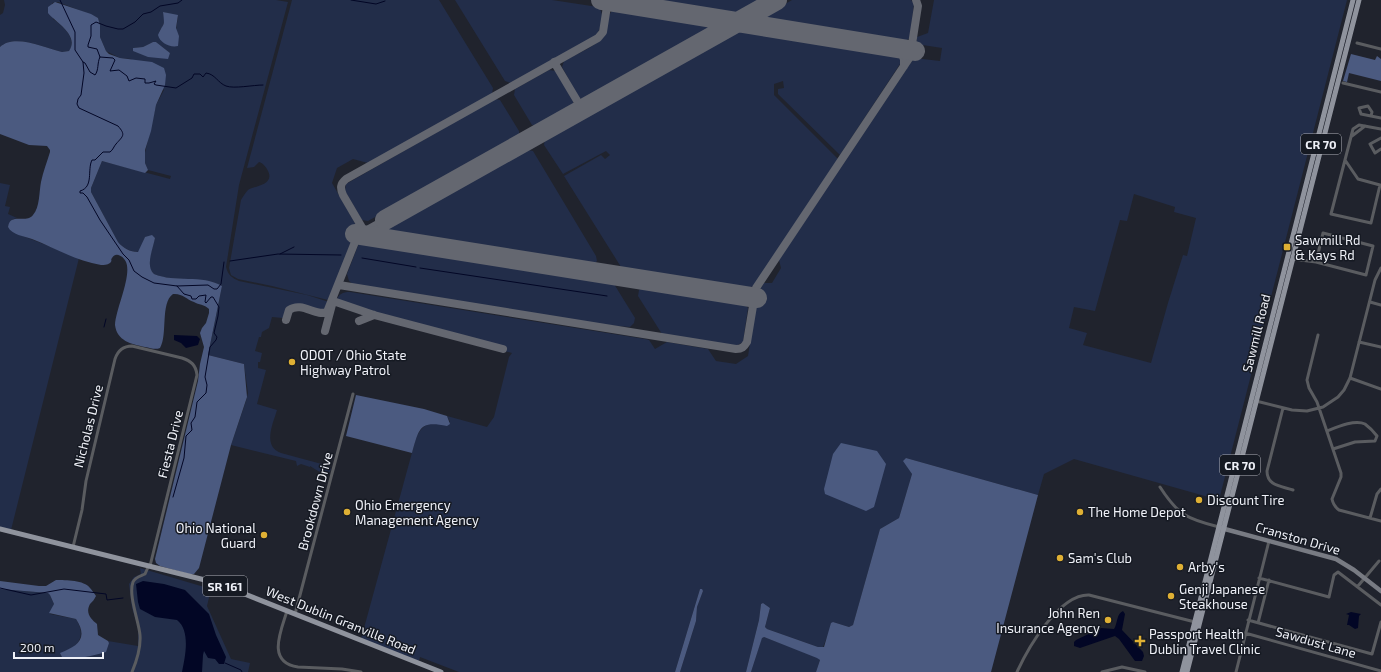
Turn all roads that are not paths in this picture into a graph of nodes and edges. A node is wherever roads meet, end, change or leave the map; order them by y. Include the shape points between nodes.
1 (1353, 0) edge
2 (1359, 0) edge
3 (1357, 43) dead end
4 (1381, 49) edge
5 (1344, 83) dead end
6 (1381, 92) edge
7 (1371, 116) dead end
8 (1381, 118) edge
9 (1381, 129) edge
10 (1380, 138) edge
11 (1381, 149) edge
12 (1345, 160) junction
13 (1289, 258) junction
14 (1316, 262) junction
15 (1381, 268) edge
16 (1370, 302) junction
17 (1381, 305) edge
18 (1318, 335) dead end
19 (1360, 342) junction
20 (1381, 347) edge
21 (158, 352) joint
22 (1350, 378) junction
23 (1381, 389) edge
24 (353, 394) dead end
25 (1253, 400) junction
26 (1283, 408) junction
27 (1319, 408) junction
28 (1327, 431) junction
29 (1333, 449) junction
30 (1160, 487) dead end
31 (1381, 489) edge
32 (1293, 490) dead end
33 (1370, 518) junction
34 (1381, 521) edge
35 (1221, 528) junction
36 (0, 529) edge
37 (1269, 541) junction
38 (73, 547) junction
39 (1379, 561) dead end
40 (150, 566) junction
41 (1259, 578) junction
42 (1366, 578) junction
43 (1269, 580) junction
44 (1358, 586) junction
45 (1381, 591) edge
46 (1381, 605) edge
47 (287, 610) junction
48 (295, 614) junction
49 (1195, 622) junction
50 (1248, 622) junction
51 (1381, 622) edge
52 (1258, 623) junction
53 (1245, 633) junction
54 (1381, 671) edge
55 (132, 672) edge
56 (360, 672) edge
57 (441, 672) edge
58 (1018, 672) edge
59 (1102, 672) edge
60 (1145, 672) edge
61 (1182, 672) edge
62 (1188, 672) edge
63 (1236, 672) edge

1 - 13 main road, Sawmill Road / CR 70
2 - 13 main road, Sawmill Road / CR 70
3 - 4 street
5 - 6 street
7 - 8 street
9 - 10 street
9 - 12 street via 1356,126
10 - 11 street via 1370,144 1375,153
12 - 12 street via 1358,179 1380,184 1371,223 1331,214
13 - 14 street
13 - 25 main road, Sawmill Road / CR 70
14 - 14 street via 1323,233 1373,246 1366,275
15 - 16 street via 1375,280
16 - 17 street
16 - 19 street
18 - 27 street via 1307,379
19 - 20 street
19 - 22 street
21 - 38 street, Nicholas Drive via 129,346 116,355
21 - 40 street, Fiesta Drive via 189,360 196,368 197,375
22 - 23 street
22 - 27 street via 1338,397
24 - 48 street, Brookdown Drive
25 - 26 street
25 - 35 main road, Sawmill Road / CR 70
26 - 27 street via 1310,411
26 - 32 street via 1267,477 1270,482
27 - 28 street
28 - 29 street
28 - 29 street via 1347,424 1362,424 1376,434 1375,441 1355,442
29 - 33 street via 1341,474 1332,499 1334,506
30 - 35 street via 1172,505 1183,514
31 - 33 street
33 - 34 street
35 - 37 street, Cranston Drive
35 - 49 main road, Sawmill Road / CR 70
35 - 62 main road, Sawmill Road / CR 70
36 - 38 main road, West Dublin Granville Road / SR 161
37 - 41 street
37 - 42 street, Cranston Drive via 1336,559
38 - 40 main road, West Dublin Granville Road / SR 161
39 - 42 street
40 - 47 main road, West Dublin Granville Road / SR 161 via 217,582
40 - 55 street via 146,574 132,584 140,638
41 - 43 street
41 - 50 street
42 - 44 street
42 - 45 street, Cranston Drive
43 - 44 street via 1329,597 1334,575 1338,572
43 - 52 street
44 - 46 street
47 - 48 main road, West Dublin Granville Road / SR 161
47 - 56 street via 278,645 285,663 298,667
48 - 57 main road, West Dublin Granville Road / SR 161
49 - 58 street via 1089,595 1082,596 1060,608 1051,617
49 - 61 main road, Sawmill Road / CR 70
50 - 52 street via 1255,625
50 - 53 street
51 - 52 street via 1372,654
53 - 54 street, Sawdust Lane
53 - 63 street
59 - 60 street via 1122,667

